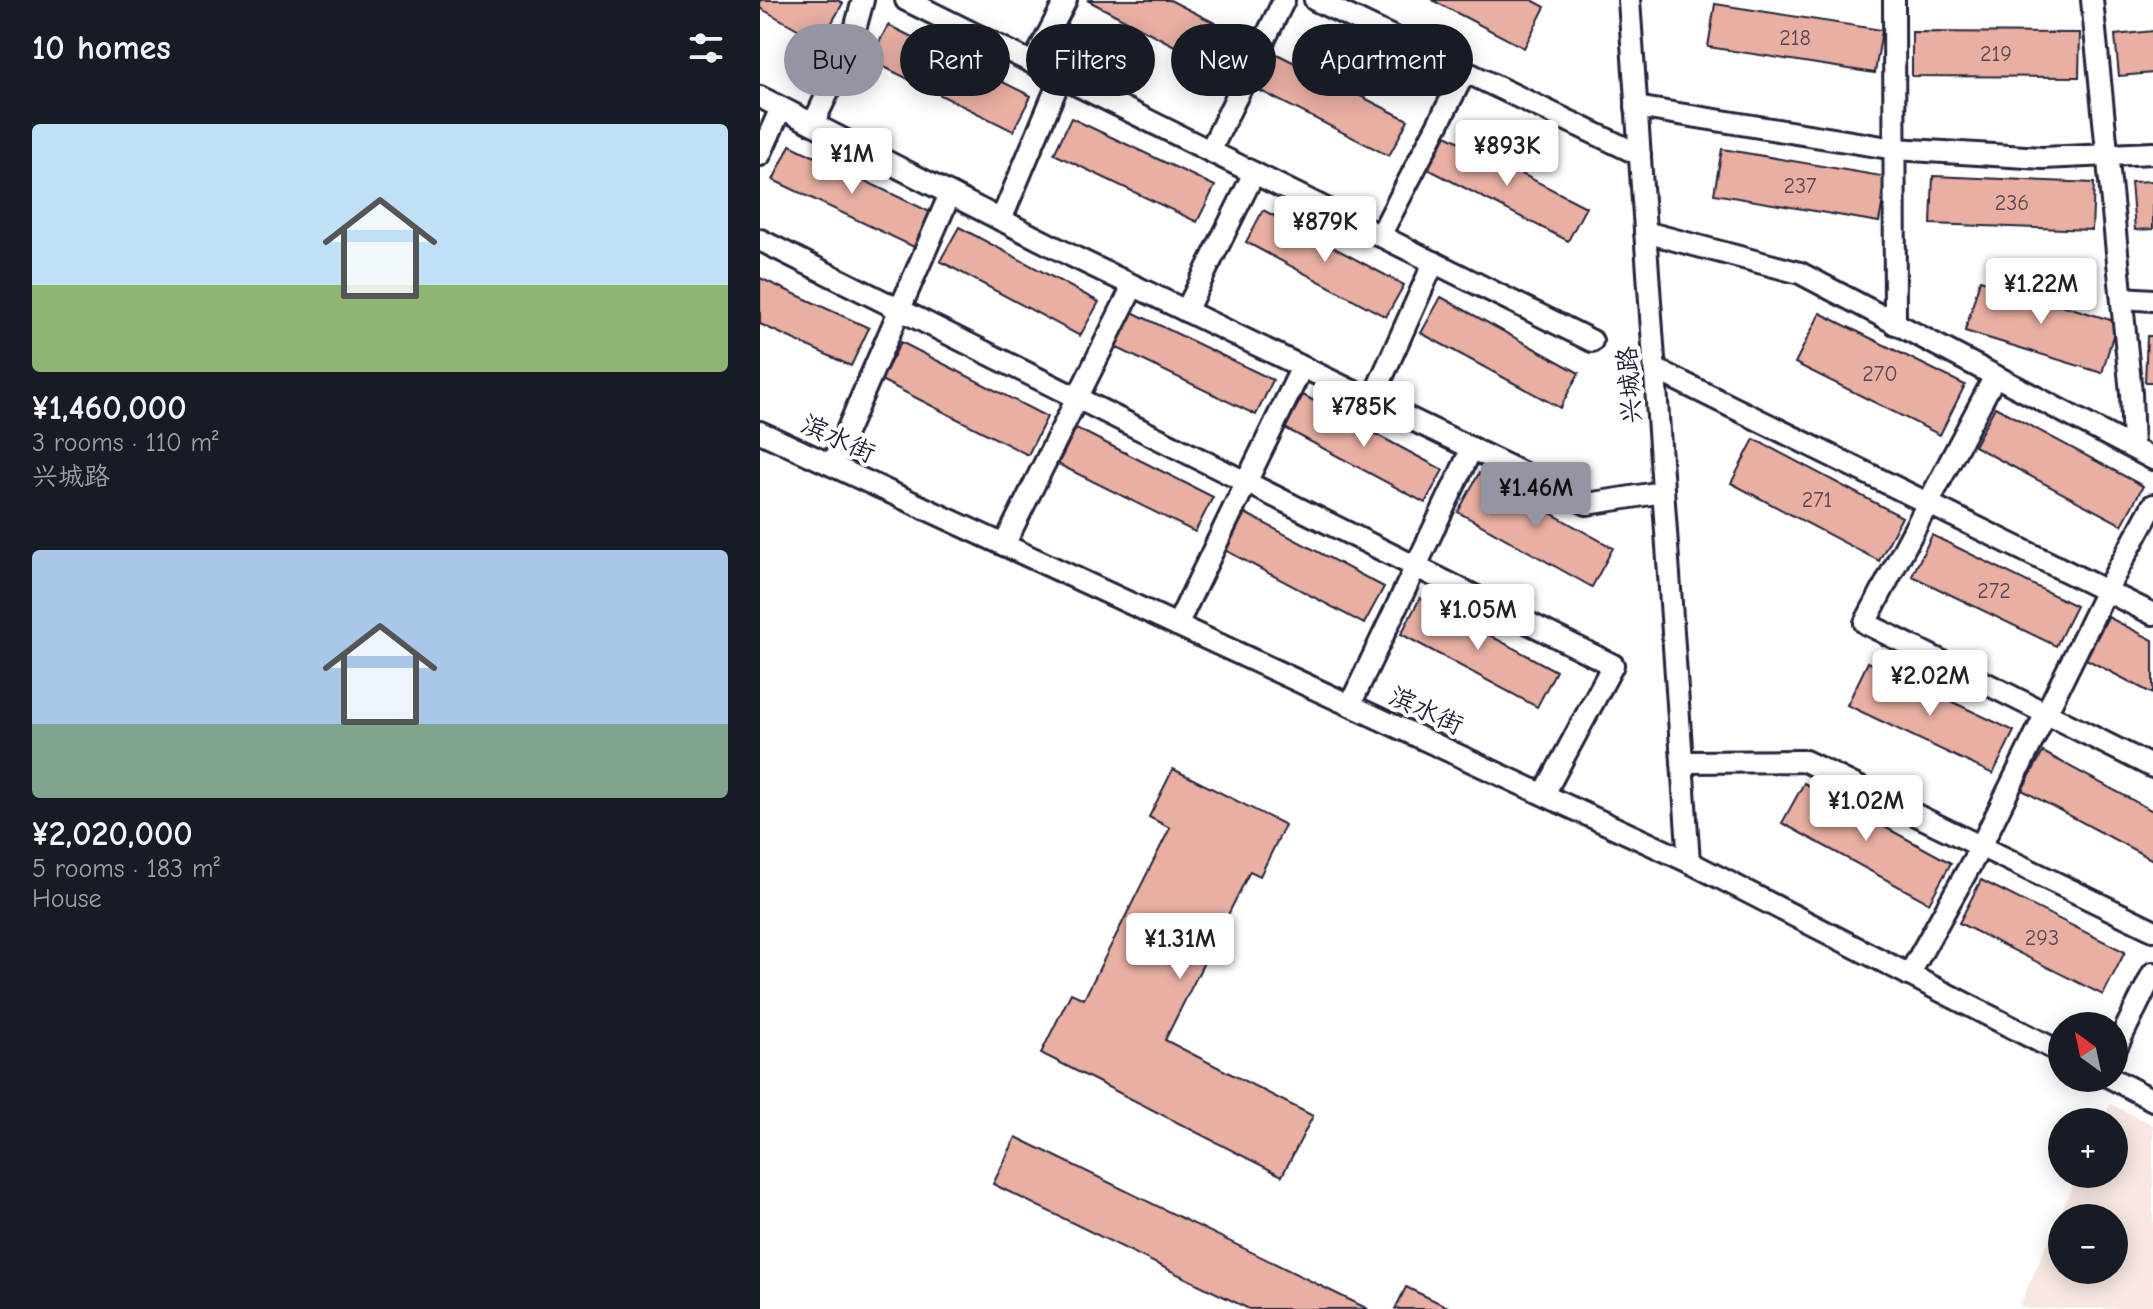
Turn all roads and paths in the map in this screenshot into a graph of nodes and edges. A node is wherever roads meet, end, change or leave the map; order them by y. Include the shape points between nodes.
1 (863, 0) edge
2 (906, 0) edge
3 (1066, 0) edge
4 (1284, 0) edge
5 (1629, 0) edge
6 (1894, 0) edge
7 (2092, 0) edge
8 (1326, 2) edge
9 (1053, 24) edge
10 (1370, 24) edge
11 (1026, 60) edge
12 (1473, 76) edge
13 (1053, 96) edge
14 (1099, 96) edge
15 (1453, 96) edge
16 (760, 97) edge
17 (1636, 107) junction
18 (781, 108) junction
19 (813, 124) junction
20 (1895, 149) junction
21 (1210, 151) junction
22 (2153, 153) edge
23 (760, 155) edge
24 (1640, 155) junction
25 (2108, 155) junction
26 (1254, 173) junction
27 (950, 194) junction
28 (1001, 220) junction
29 (1645, 232) junction
30 (1380, 236) junction
31 (760, 240) edge
32 (1434, 262) junction
33 (1133, 286) junction
34 (2122, 298) junction
35 (2153, 300) edge
36 (901, 310) junction
37 (1186, 311) junction
38 (1895, 324) junction
39 (1592, 341) dead end
40 (1302, 367) junction
41 (1655, 369) junction
42 (1995, 376) junction
43 (1077, 397) junction
44 (1372, 400) junction
45 (760, 432) edge
46 (1472, 448) junction
47 (2133, 448) junction
48 (2153, 459) edge
49 (832, 465) junction
50 (1245, 482) junction
51 (1663, 492) junction
52 (1929, 504) junction
53 (2153, 505) edge
54 (1004, 545) junction
55 (1417, 567) junction
56 (2106, 591) junction
57 (2153, 614) edge
58 (1177, 625) junction
59 (1350, 705) junction
60 (2046, 713) junction
61 (1682, 762) junction
62 (2153, 767) edge
63 (1544, 794) junction
64 (1981, 846) junction
65 (1689, 862) junction
66 (2153, 930) edge
67 (2153, 973) edge
68 (1909, 975) junction
69 (2128, 1024) edge
70 (2048, 1046) edge
71 (2128, 1087) edge
72 (2153, 1100) edge

1 - 19 street via 851,44
2 - 11 street
3 - 9 street
4 - 21 street
5 - 17 street, 兴城路
6 - 20 street
7 - 25 street
8 - 10 street
12 - 24 street
13 - 28 street
14 - 21 street
15 - 30 street
16 - 18 street
17 - 20 street
17 - 24 street, 兴城路
18 - 19 street
18 - 23 street
19 - 27 street
20 - 25 street via 2043,158
20 - 38 street
21 - 26 street
22 - 25 street
24 - 29 street, 兴城路
25 - 34 street
26 - 30 street
26 - 37 street
27 - 28 street
27 - 36 street
28 - 33 street
29 - 38 street via 1800,273
29 - 41 street, 兴城路
30 - 32 street
31 - 36 street
32 - 39 street
32 - 44 street
33 - 37 street
33 - 43 street
34 - 35 street
34 - 47 street
36 - 43 street
36 - 49 street
37 - 40 street
38 - 42 street
40 - 44 street
40 - 50 street
41 - 51 street, 兴城路
41 - 52 street
42 - 47 street
42 - 52 street
43 - 50 street
43 - 54 street
44 - 46 street
45 - 49 street, 滨水街
46 - 51 street via 1587,504
46 - 55 street
47 - 48 street
49 - 54 street, 滨水街
50 - 55 street
50 - 58 street
51 - 61 street, 兴城路
52 - 56 street
52 - 60 street via 1865,623
53 - 56 street
54 - 58 street, 滨水街
55 - 59 street
55 - 63 street via 1613,665
56 - 57 street
56 - 60 street
58 - 59 street, 滨水街
59 - 63 street, 滨水街
60 - 62 street
60 - 64 street
61 - 64 street via 1805,761
61 - 65 street, 兴城路
63 - 65 street, 滨水街
64 - 66 street
64 - 68 street
65 - 68 street, 滨水街
67 - 69 street
68 - 70 street, 滨水街
71 - 72 street

